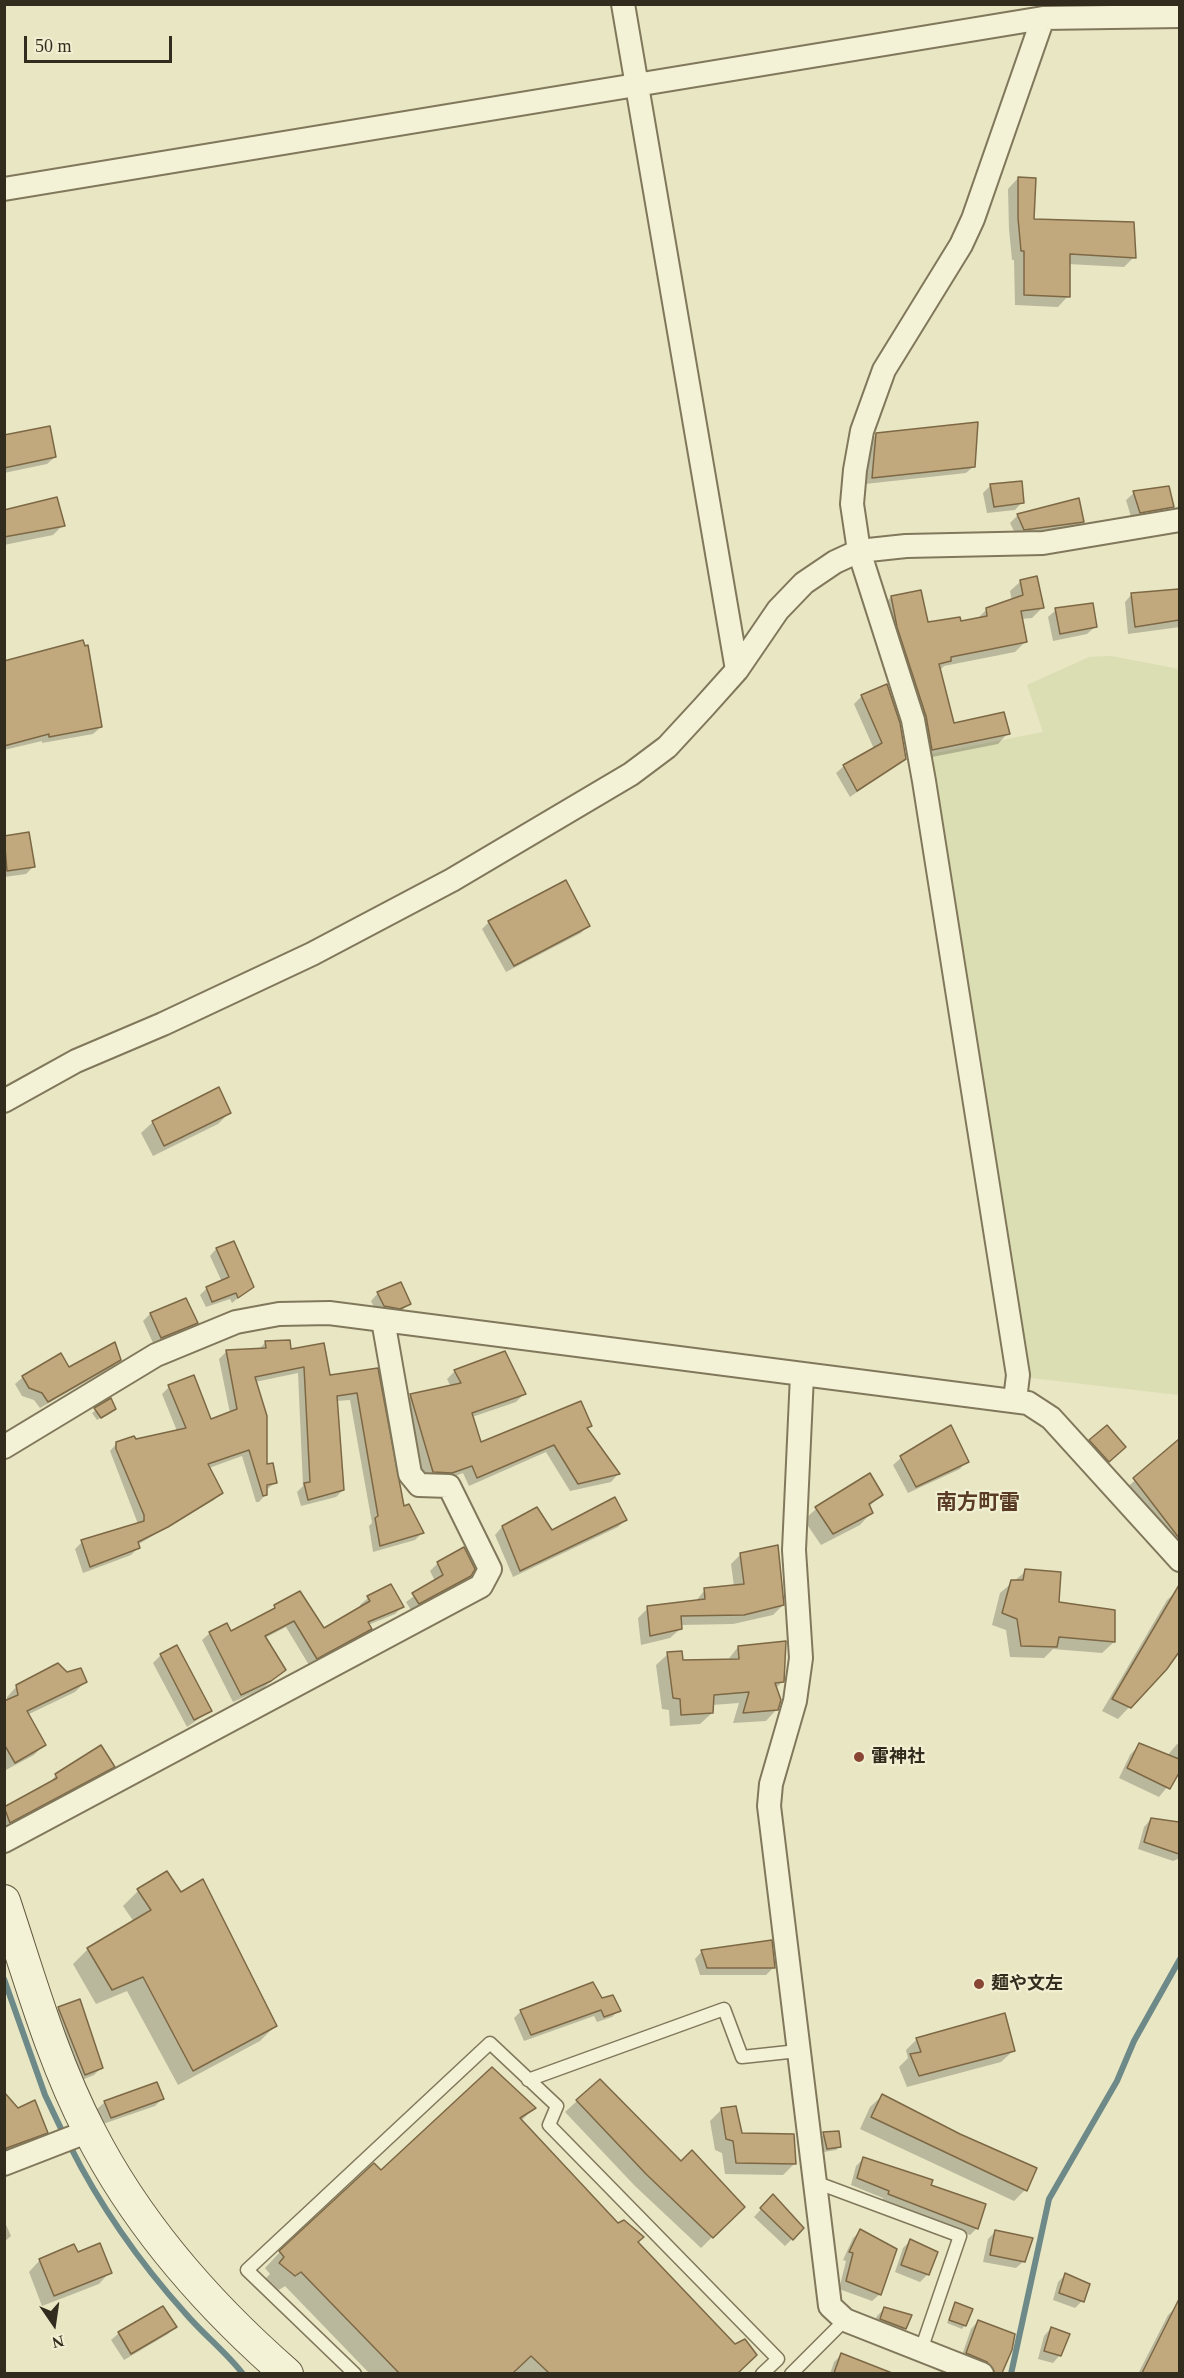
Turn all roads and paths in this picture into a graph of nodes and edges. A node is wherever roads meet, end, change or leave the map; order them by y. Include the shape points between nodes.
1 (623, 4) edge
2 (1179, 16) edge
3 (1043, 18) junction
4 (636, 83) junction
5 (4, 189) edge
6 (1179, 520) edge
7 (859, 551) junction
8 (737, 670) junction
9 (4, 1101) edge
10 (383, 1320) junction
11 (802, 1375) junction
12 (1015, 1400) junction
13 (4, 1447) edge
14 (1179, 1560) edge
15 (4, 1841) edge
16 (4, 1901) edge
17 (798, 2051) junction
18 (528, 2080) junction
19 (74, 2137) junction
20 (4, 2164) edge
21 (815, 2182) junction
22 (845, 2320) junction
23 (921, 2350) junction
24 (287, 2373) edge
25 (355, 2373) edge
26 (762, 2373) edge
27 (791, 2373) edge
28 (982, 2373) edge

1 - 4 street
2 - 3 street
3 - 4 street
3 - 7 street via 973,219 872,396 862,431 852,504
4 - 5 street
4 - 8 street
6 - 7 street via 1043,543
7 - 8 street via 804,583 778,610
7 - 12 street via 913,720 1018,1375
8 - 9 street via 667,747 631,774 452,880 312,954 76,1061
10 - 11 street
10 - 13 street via 329,1313 279,1314 237,1322 156,1355
10 - 15 street via 410,1474 419,1485 449,1486 490,1569 481,1586
11 - 12 street
11 - 17 street via 794,1550 801,1658 795,1701 771,1784 769,1806
12 - 14 street via 1038,1408 1051,1418
16 - 19 street via 54,2050
17 - 18 lane via 742,2057 724,2009
17 - 21 street
18 - 25 lane via 490,2043 247,2270
18 - 26 lane via 557,2106 549,2125 778,2359
19 - 20 street
19 - 24 street via 119,2184 205,2297
21 - 22 street via 830,2306
21 - 23 lane via 960,2236
22 - 23 street
22 - 27 lane
23 - 28 street

